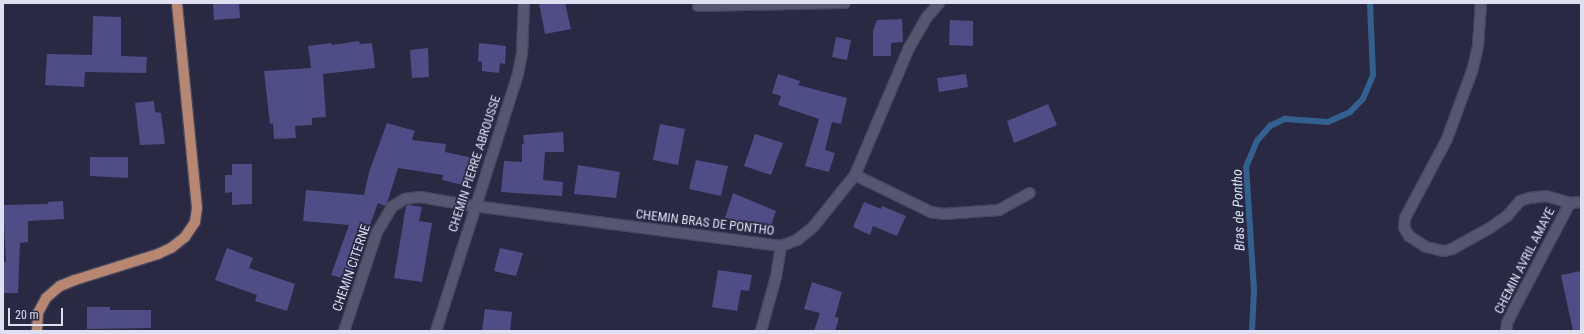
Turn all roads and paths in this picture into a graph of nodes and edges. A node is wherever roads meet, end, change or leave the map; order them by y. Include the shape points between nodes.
1 (177, 3) edge
2 (524, 3) edge
3 (845, 3) edge
4 (939, 3) edge
5 (1481, 3) edge
6 (698, 6) dead end
7 (855, 175) junction
8 (1030, 192) dead end
9 (1581, 202) edge
10 (1570, 203) junction
11 (474, 206) junction
12 (781, 246) junction
13 (37, 331) edge
14 (344, 331) edge
15 (436, 331) edge
16 (761, 331) edge
17 (1506, 331) edge

1 - 13 main road via 197,208 195,222 185,237 165,251 60,286 46,298 38,313
2 - 11 street, CHEMIN PIERRE ABROUSSE via 522,53 518,74
3 - 6 street
4 - 7 street, CHEMIN BRAS DE PONTHO via 927,17 909,48
5 - 10 street via 1478,46 1472,71 1447,139 1405,218 1404,228 1416,242 1444,251 1490,228 1507,216 1520,201 1546,196
7 - 8 street via 931,212 943,214 999,210
7 - 12 street, CHEMIN BRAS DE PONTHO via 814,226 797,240
9 - 10 street
10 - 17 street, CHEMIN AVRIL AMAYE via 1507,323
11 - 12 street, CHEMIN BRAS DE PONTHO
11 - 14 street, CHEMIN CITERNE via 420,197 405,199 392,207 377,232
11 - 15 street, CHEMIN PIERRE ABROUSSE
12 - 16 street via 776,277

